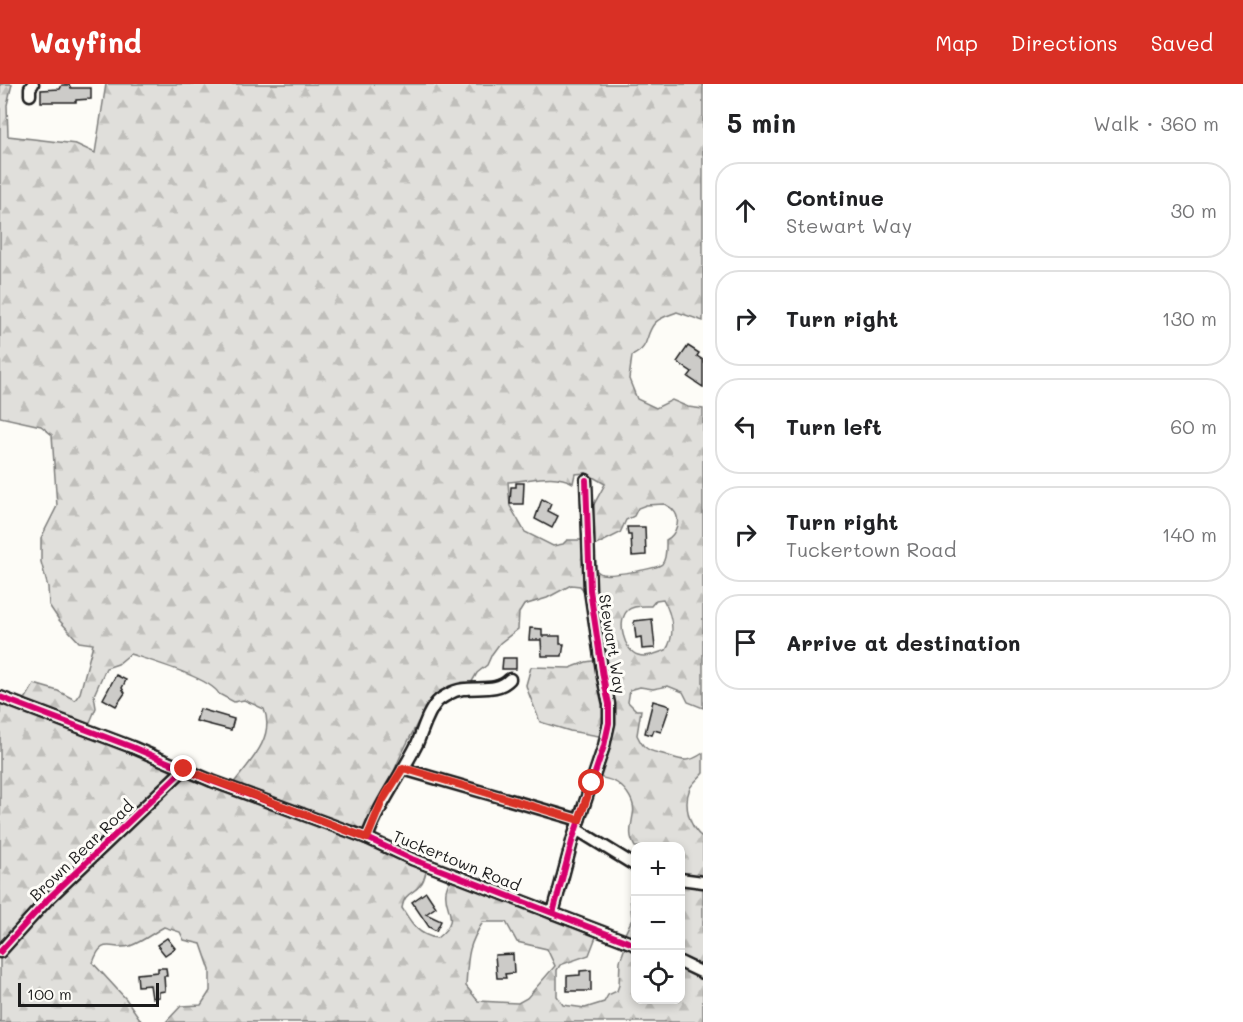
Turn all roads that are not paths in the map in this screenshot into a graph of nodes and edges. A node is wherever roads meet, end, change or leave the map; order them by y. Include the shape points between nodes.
1 (586, 480) dead end
2 (510, 679) dead end
3 (0, 697) edge
4 (403, 768) junction
5 (184, 769) junction
6 (578, 824) junction
7 (367, 838) junction
8 (631, 862) edge
9 (685, 880) edge
10 (703, 882) edge
11 (554, 913) junction
12 (631, 943) edge
13 (0, 952) edge
14 (685, 964) edge
15 (703, 973) edge

1 - 6 street, Stewart Way via 590,590 609,723
2 - 4 street via 496,687 460,689 438,702
3 - 5 street, Tuckertown Road
4 - 6 street
4 - 7 street via 382,801
5 - 7 street, Tuckertown Road
5 - 13 street, Brown Bear Road via 48,899
6 - 8 street
6 - 11 street, Stewart Way
7 - 11 street, Tuckertown Road
9 - 10 street
11 - 12 street, Tuckertown Road
14 - 15 street

